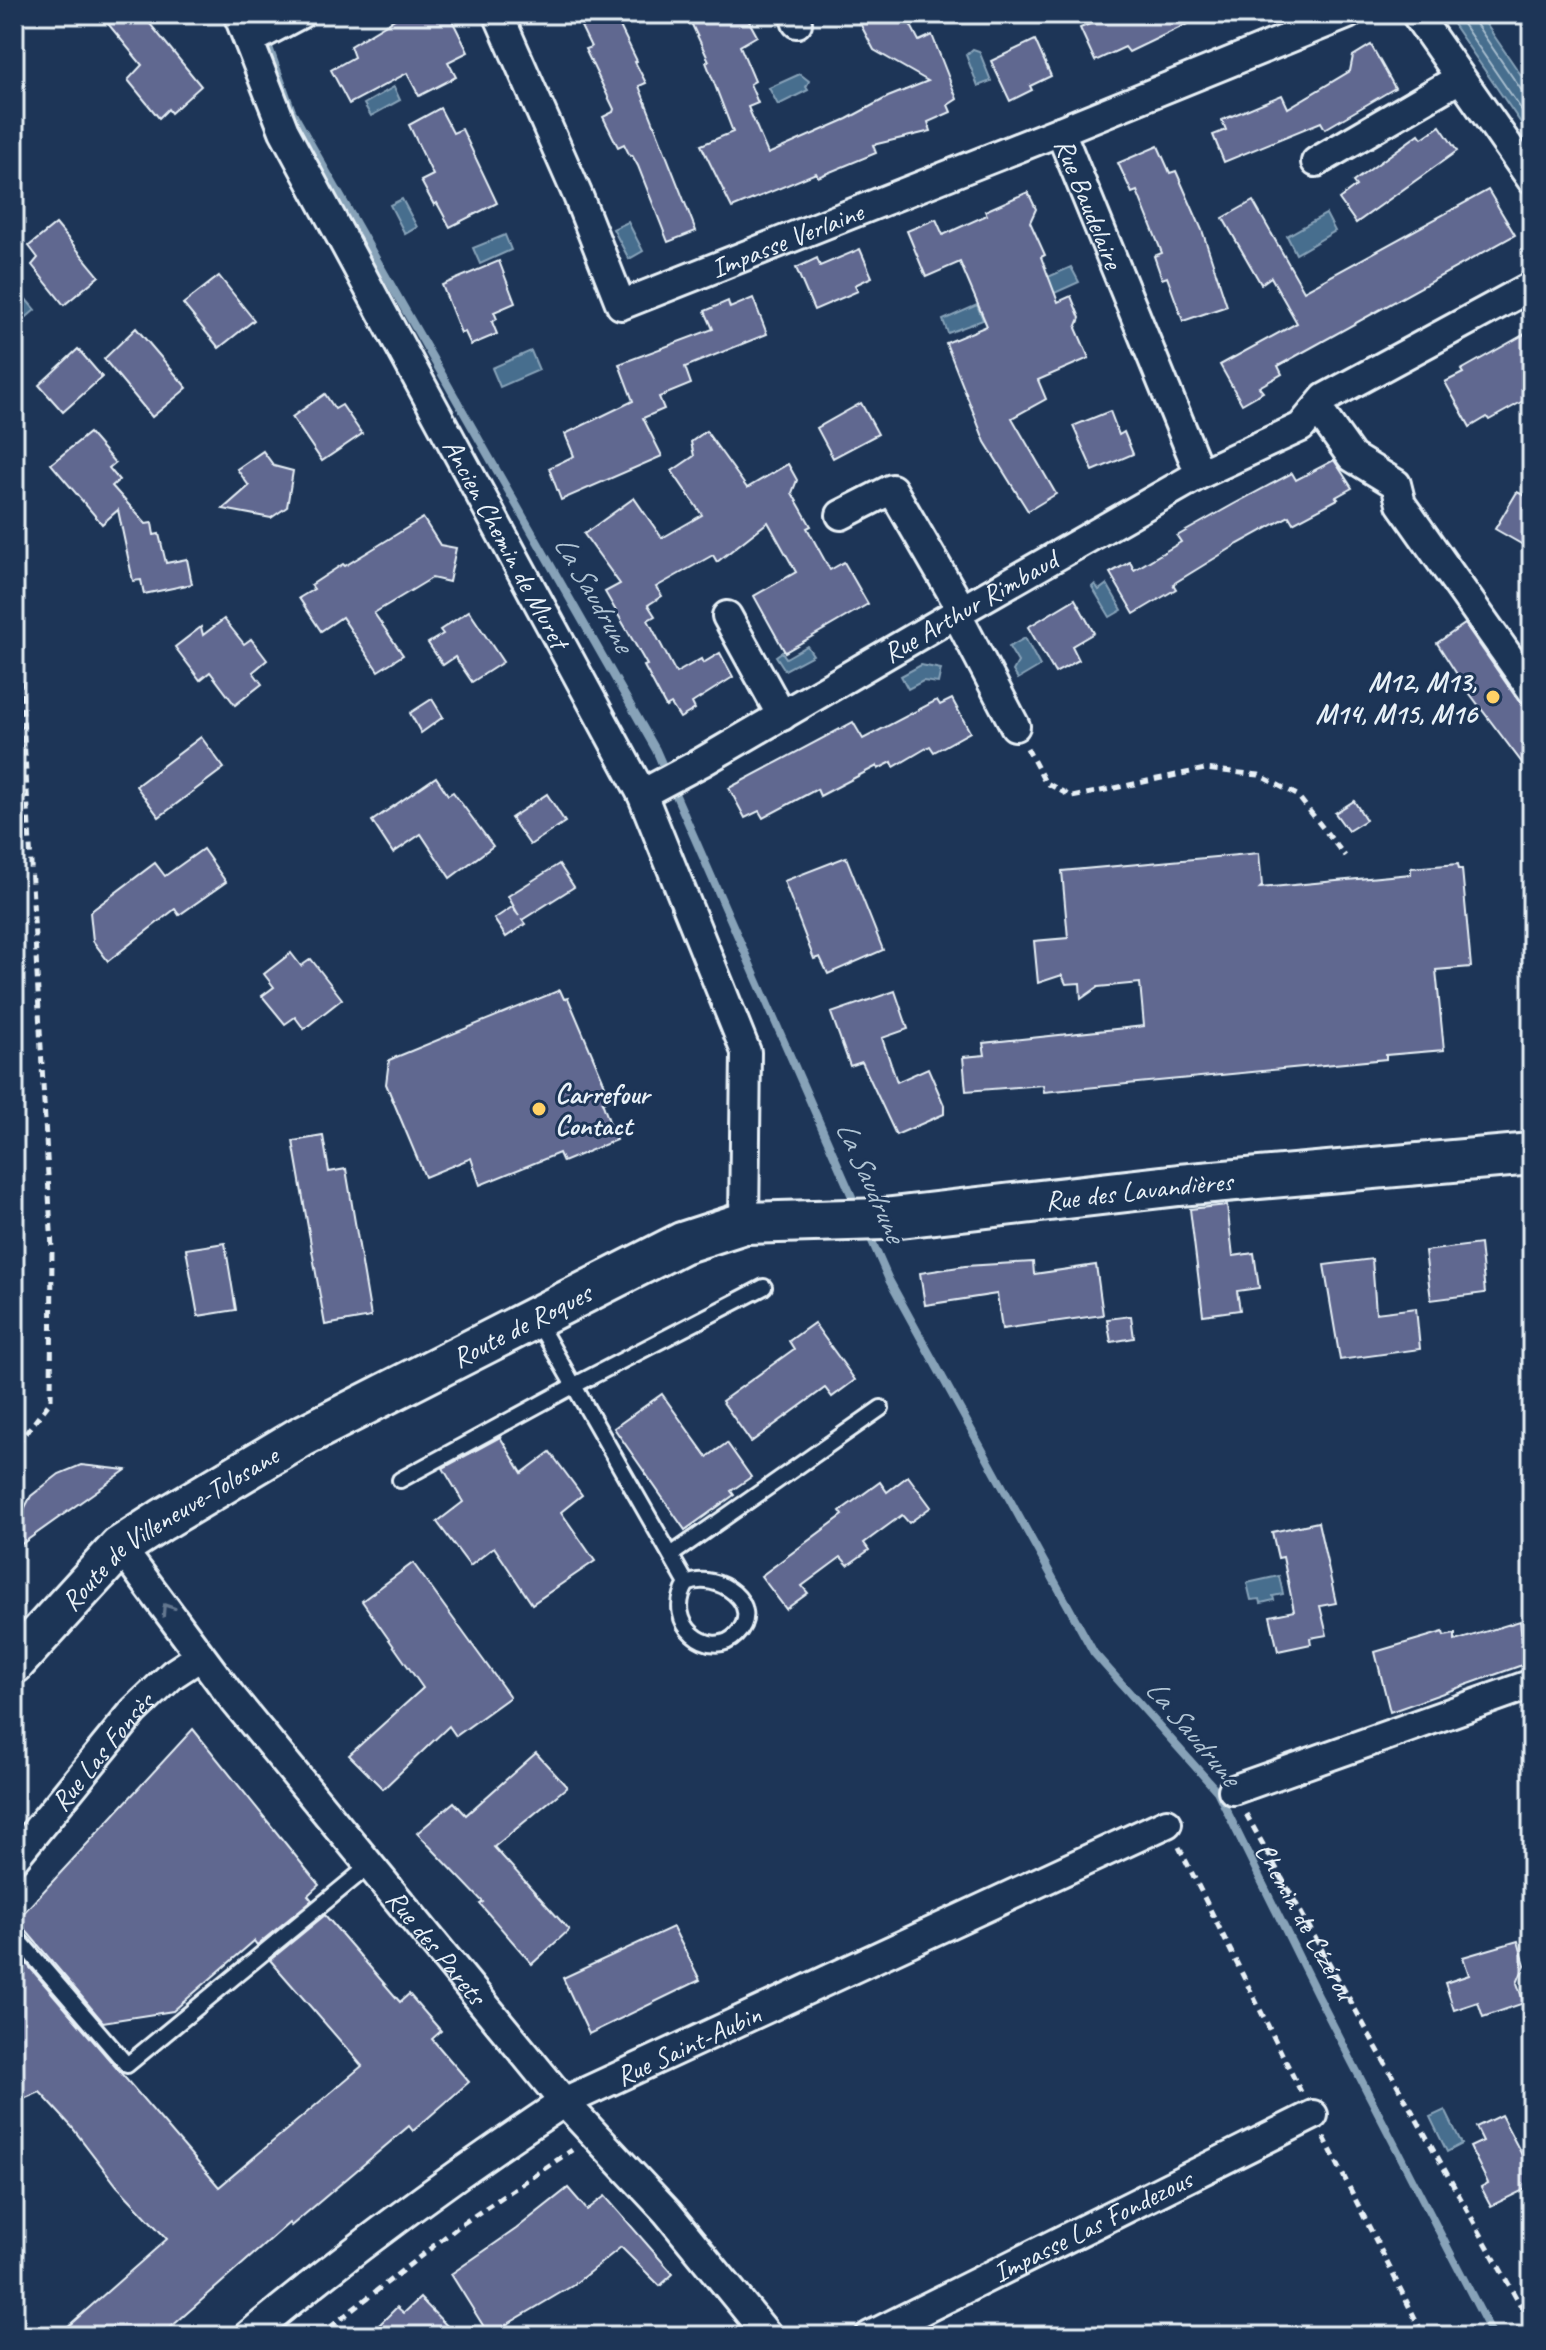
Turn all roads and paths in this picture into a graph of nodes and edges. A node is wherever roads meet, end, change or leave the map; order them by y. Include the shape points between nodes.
1 (238, 14) edge
2 (498, 14) edge
3 (1348, 14) edge
4 (1416, 14) edge
5 (294, 17) edge
6 (249, 41) junction
7 (1460, 78) junction
8 (1060, 131) junction
9 (1316, 162) dead end
10 (1532, 180) edge
11 (1532, 286) edge
12 (1309, 418) junction
13 (1200, 474) junction
14 (841, 515) dead end
15 (14, 553) edge
16 (959, 612) junction
17 (727, 616) dead end
18 (1532, 690) edge
19 (782, 716) junction
20 (1015, 726) joint
21 (14, 728) edge
22 (26, 761) junction
23 (642, 794) junction
24 (1345, 856) dead end
25 (1532, 1154) edge
26 (744, 1223) junction
27 (764, 1287) dead end
28 (536, 1317) junction
29 (573, 1386) junction
30 (881, 1408) dead end
31 (301, 1437) joint
32 (14, 1448) edge
33 (400, 1480) dead end
34 (120, 1547) junction
35 (671, 1555) junction
36 (687, 1584) junction
37 (199, 1657) junction
38 (14, 1663) edge
39 (1532, 1684) edge
40 (1233, 1790) joint
41 (1167, 1823) joint
42 (14, 1858) edge
43 (370, 1865) junction
44 (14, 1934) edge
45 (564, 2102) junction
46 (1313, 2115) junction
47 (596, 2134) junction
48 (1532, 2326) edge
49 (248, 2336) edge
50 (319, 2336) edge
51 (768, 2336) edge
52 (870, 2336) edge
53 (1424, 2336) edge

1 - 6 street, Ancien Chemin de Muret
2 - 8 street, Impasse Verlaine via 621,305
3 - 8 street, Rue Baudelaire
4 - 7 street
5 - 6 street
6 - 23 street, Ancien Chemin de Muret via 284,131
7 - 9 street
7 - 10 street
8 - 13 street, Rue Baudelaire
11 - 12 street, Rue Arthur Rimbaud via 1325,398
12 - 13 street, Rue Arthur Rimbaud
12 - 18 street via 1352,457 1396,484 1401,504
13 - 16 street, Rue Arthur Rimbaud
14 - 16 street via 892,489
15 - 22 path
16 - 19 street, Rue Arthur Rimbaud
16 - 20 street
17 - 19 street
19 - 23 street, Rue Arthur Rimbaud
20 - 24 path via 1045,782 1072,797 1205,769 1259,775 1297,795
21 - 22 path
22 - 32 path via 52,1249 51,1401
23 - 26 street, Ancien Chemin de Muret via 746,1052
25 - 26 street, Rue des Lavandières via 1179,1185 895,1218
26 - 28 street, Route de Roques via 682,1243
27 - 29 lane
28 - 29 lane
28 - 31 street, Route de Roques
29 - 33 lane
29 - 35 lane
30 - 35 lane
31 - 34 street, Route de Villeneuve-Tolosane
37 -> 34 street, Rue des Parets
34 - 38 street, Route de Villeneuve-Tolosane
35 - 36 lane
36 - 36 lane via 681,1595 684,1624 709,1644 737,1635 746,1611 733,1590 707,1581
37 - 42 street, Rue Las Fonsès via 134,1711
37 - 43 street, Rue des Parets
39 - 40 street
40 - 48 path, Chemin de Cézérou
41 - 45 street, Rue Saint-Aubin
41 - 46 path
43 - 44 lane via 127,2065
43 - 45 street, Rue des Parets
45 - 47 street, Rue des Parets
45 - 49 street, Rue Saint-Aubin via 316,2280
46 - 52 street, Impasse Las Fondezous
46 - 53 path
47 - 50 path via 459,2226
47 - 51 street, Rue des Parets

